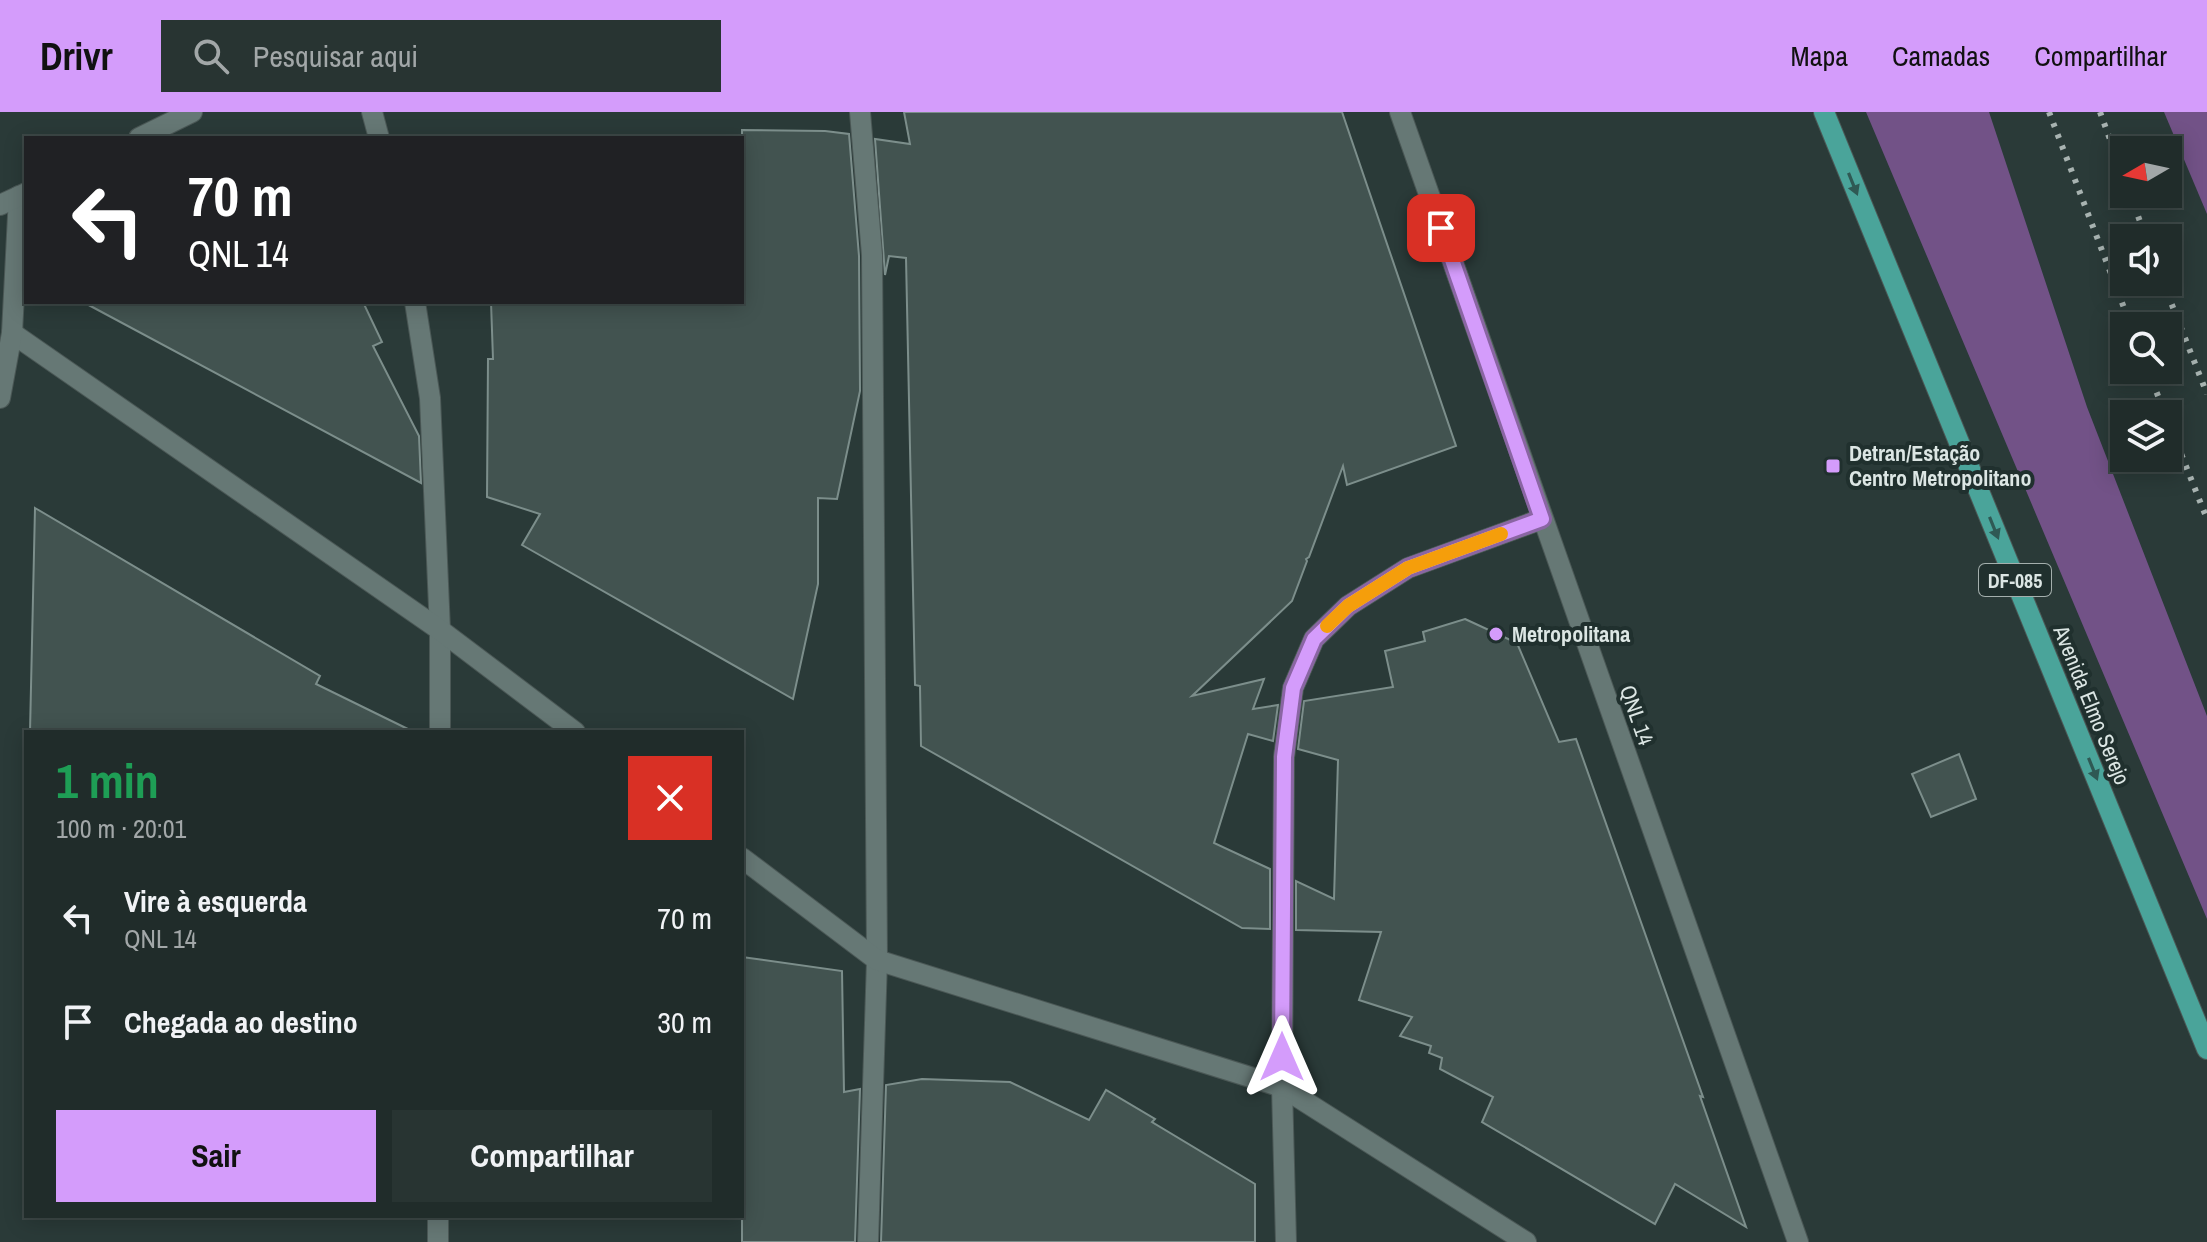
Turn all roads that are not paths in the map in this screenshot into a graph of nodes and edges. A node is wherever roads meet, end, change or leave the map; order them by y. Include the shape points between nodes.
1 (192, 112) edge
2 (372, 112) edge
3 (860, 112) edge
4 (1400, 112) edge
5 (1824, 112) edge
6 (143, 136) edge
7 (378, 136) edge
8 (15, 198) edge
9 (415, 304) edge
10 (12, 333) junction
11 (0, 398) edge
12 (1542, 519) junction
13 (440, 630) junction
14 (440, 730) edge
15 (572, 730) edge
16 (744, 860) edge
17 (877, 960) junction
18 (2207, 1049) edge
19 (1282, 1087) junction
20 (438, 1218) edge
21 (438, 1242) edge
22 (868, 1242) edge
23 (1286, 1242) edge
24 (1526, 1242) edge
25 (1798, 1242) edge

1 - 6 street
2 - 7 street
3 - 17 street via 872,255
4 - 12 street, QNL 14
5 -> 18 main road, Avenida Elmo Serejo / DF-085
8 - 10 street
9 - 13 street via 430,398
10 - 11 street
10 - 13 street
12 - 19 street via 1408,568 1348,606 1314,639 1293,688 1284,757
12 - 25 street, QNL 14
13 - 14 street
13 - 15 street
16 - 17 street
17 - 19 street
17 - 22 street
19 - 23 street
19 - 24 street
20 - 21 street

